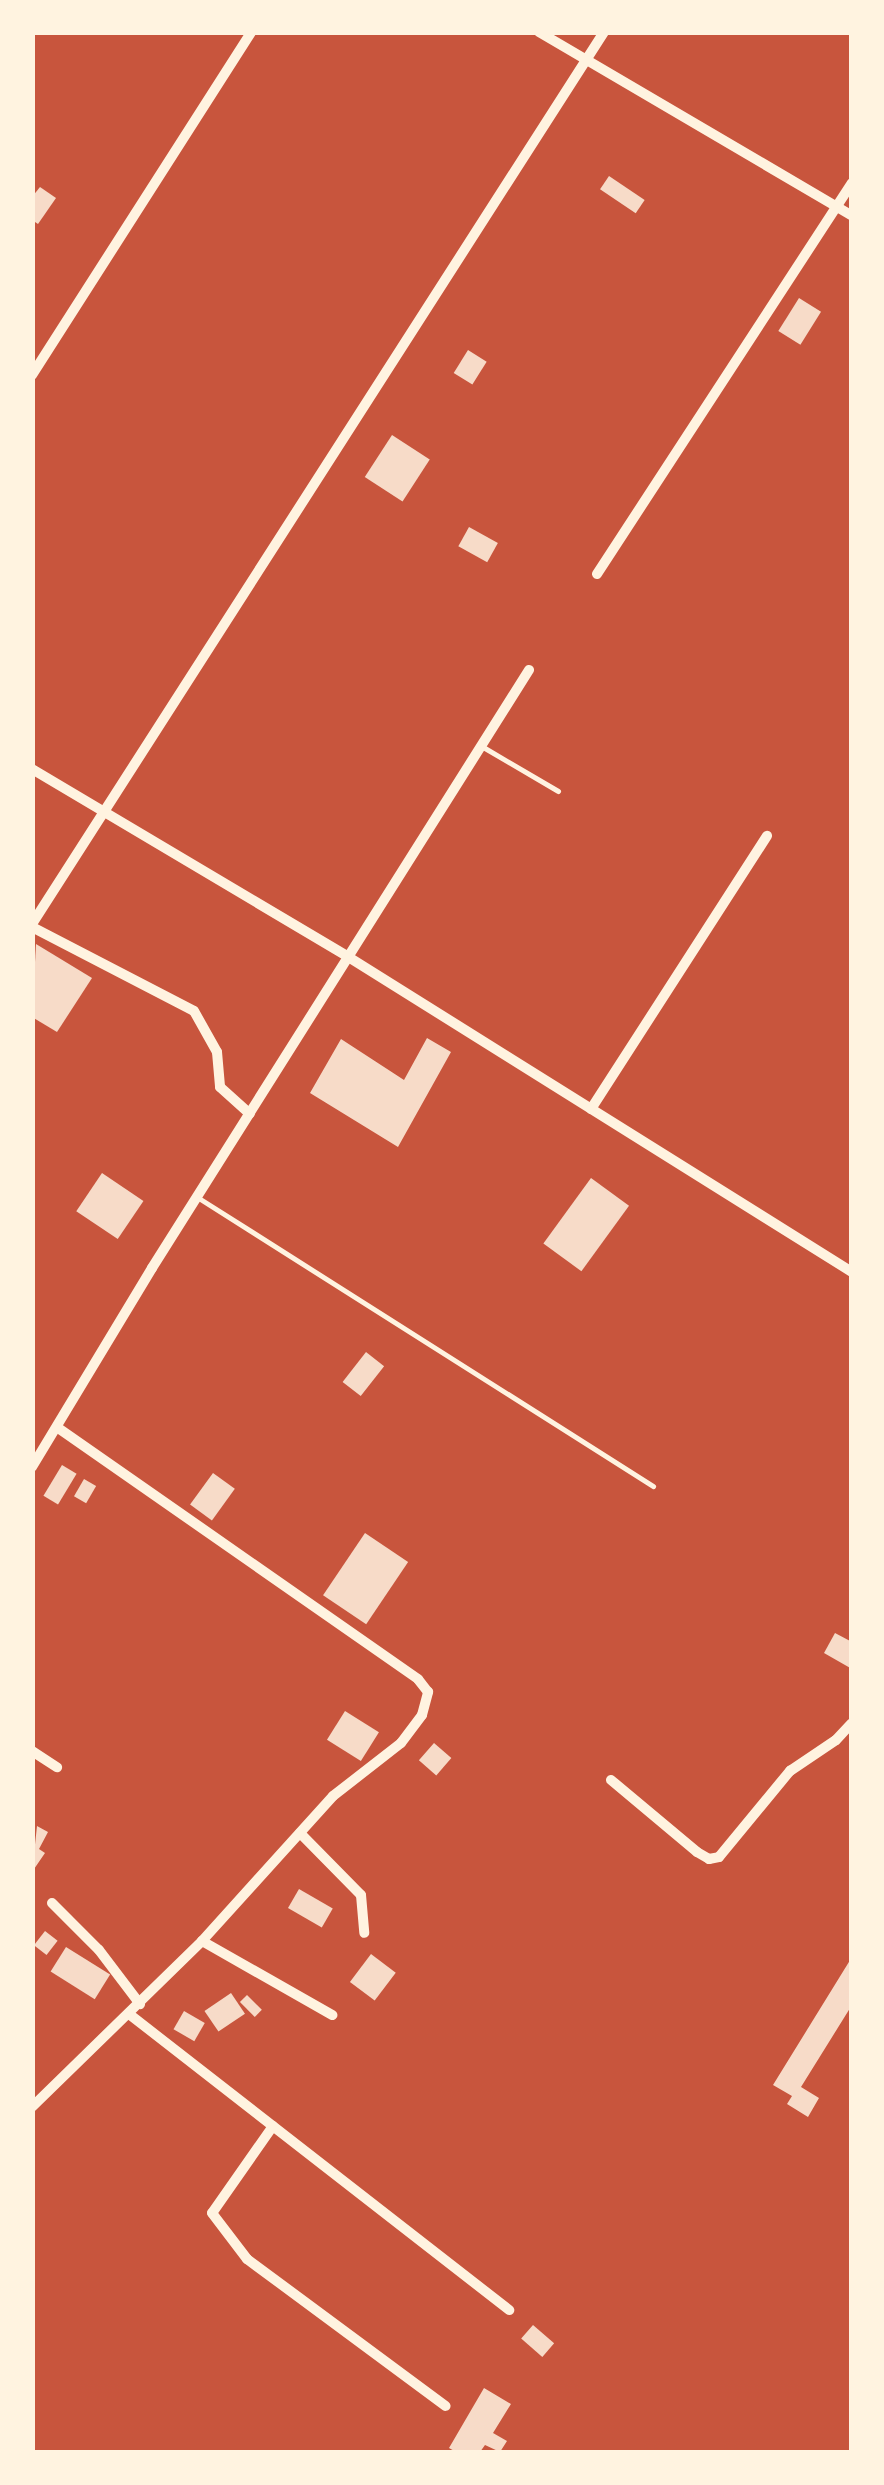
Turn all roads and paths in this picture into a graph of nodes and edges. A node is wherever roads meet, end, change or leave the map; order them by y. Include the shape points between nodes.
1 (251, 32) edge
2 (539, 32) edge
3 (604, 32) edge
4 (586, 63) junction
5 (852, 184) edge
6 (837, 207) junction
7 (852, 216) edge
8 (32, 375) edge
9 (597, 574) dead end
10 (529, 670) dead end
11 (482, 746) junction
12 (32, 768) edge
13 (558, 791) dead end
14 (102, 813) junction
15 (767, 836) dead end
16 (32, 925) edge
17 (350, 958) junction
18 (590, 1109) junction
19 (250, 1114) junction
20 (197, 1197) junction
21 (852, 1272) edge
22 (58, 1428) junction
23 (32, 1467) edge
24 (653, 1486) dead end
25 (852, 1723) edge
26 (32, 1751) edge
27 (57, 1767) dead end
28 (611, 1780) dead end
29 (300, 1833) junction
30 (52, 1903) dead end
31 (364, 1933) dead end
32 (202, 1940) junction
33 (140, 2004) junction
34 (129, 2014) junction
35 (332, 2016) dead end
36 (32, 2107) edge
37 (272, 2126) junction
38 (509, 2310) dead end
39 (446, 2406) dead end

1 - 8 street
2 - 4 street
3 - 4 street
4 - 6 street
4 - 14 street
5 - 6 street
6 - 7 street
6 - 9 street
10 - 11 street
11 - 13 lane
11 - 17 street
12 - 14 street
14 - 16 street
14 - 17 street
15 - 18 street
16 - 19 street via 194,1011 217,1052 220,1087
17 - 18 street
17 - 19 street
18 - 21 street
19 - 20 street
20 - 22 street
20 - 24 lane
22 - 23 street
22 - 29 street via 428,1692 422,1715 402,1742 333,1796
25 - 28 street via 790,1771 720,1857 698,1852
26 - 27 street
29 - 31 street via 361,1895
29 - 32 street
30 - 33 street
32 - 33 street
32 - 35 street
33 - 34 street
34 - 36 street
34 - 37 street
37 - 38 street
37 - 39 street via 212,2213 247,2258

